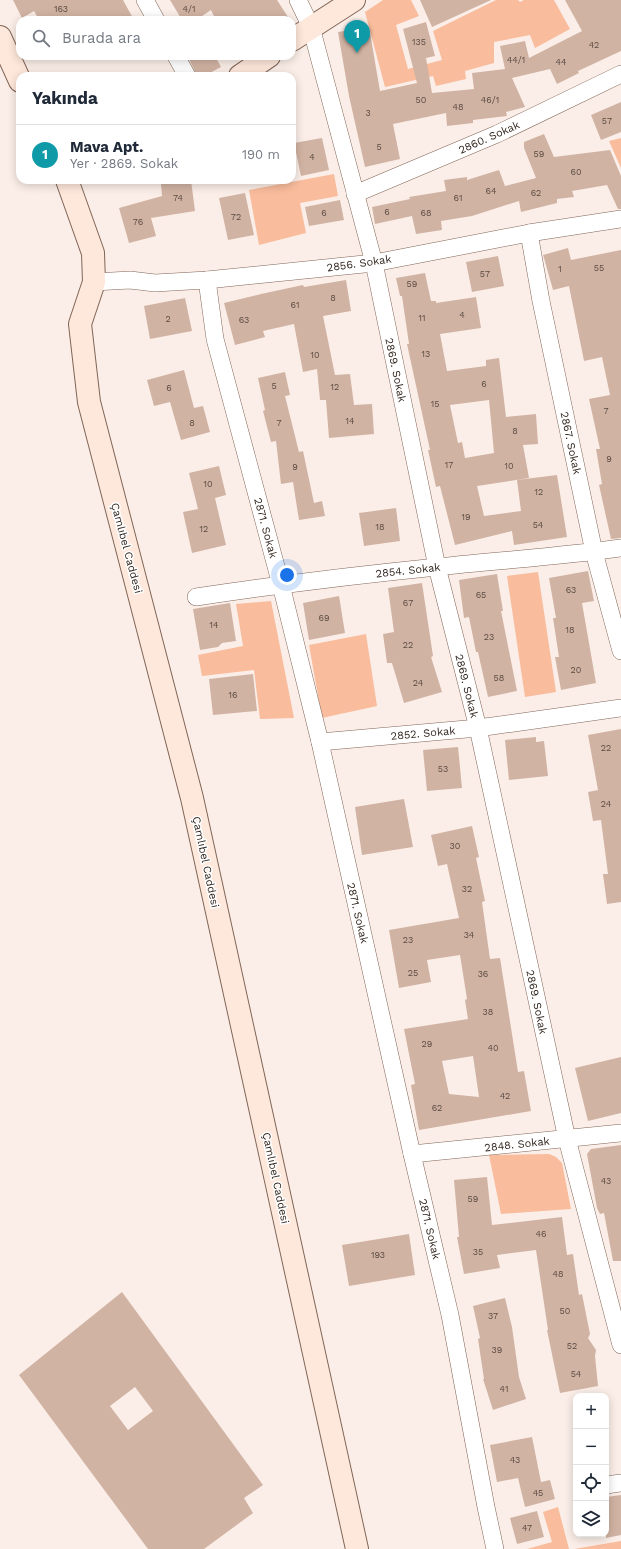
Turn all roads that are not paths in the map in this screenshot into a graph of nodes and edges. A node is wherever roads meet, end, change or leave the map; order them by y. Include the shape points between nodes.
1 (144, 0) edge
2 (298, 0) edge
3 (354, 0) edge
4 (154, 16) edge
5 (311, 27) junction
6 (0, 37) edge
7 (296, 37) edge
8 (178, 60) edge
9 (263, 60) edge
10 (16, 72) edge
11 (185, 72) edge
12 (246, 72) edge
13 (621, 74) edge
14 (73, 184) edge
15 (355, 194) junction
16 (621, 219) edge
17 (529, 233) junction
18 (374, 263) junction
19 (207, 280) junction
20 (94, 282) junction
21 (621, 548) edge
22 (594, 552) junction
23 (437, 567) junction
24 (281, 584) junction
25 (196, 597) dead end
26 (621, 651) edge
27 (621, 708) edge
28 (478, 728) junction
29 (320, 742) junction
30 (621, 1133) edge
31 (567, 1139) junction
32 (412, 1154) junction
33 (621, 1345) edge
34 (621, 1483) edge
35 (609, 1485) edge
36 (357, 1549) edge
37 (495, 1549) edge

1 - 4 street
2 - 5 street, 2869. Sokak
3 - 5 street
5 - 7 street
5 - 15 street, 2869. Sokak
6 - 10 street
8 - 11 street
9 - 12 street
13 - 15 street, 2860. Sokak via 497,134
14 - 20 street, Çamlıbel Caddesi via 94,253
15 - 18 street, 2869. Sokak
16 - 17 street, 2856. Sokak
17 - 18 street, 2856. Sokak
17 - 22 street, 2867. Sokak
18 - 19 street, 2856. Sokak
18 - 23 street, 2869. Sokak
19 - 20 street, 2856. Sokak via 155,284 130,280
19 - 24 street, 2871. Sokak via 215,339
20 - 36 street, Çamlıbel Caddesi via 80,324 89,402 192,798
21 - 22 street, 2854. Sokak
22 - 23 street, 2854. Sokak
22 - 26 street, 2867. Sokak
23 - 24 street, 2854. Sokak
23 - 28 street, 2869. Sokak
24 - 25 street, 2854. Sokak
24 - 29 street, 2871. Sokak
27 - 28 street, 2852. Sokak
28 - 29 street, 2852. Sokak
28 - 31 street, 2869. Sokak
29 - 32 street, 2871. Sokak
30 - 31 street, 2848. Sokak
31 - 32 street, 2848. Sokak
31 - 33 street, 2869. Sokak
32 - 37 street, 2871. Sokak via 450,1315
34 - 35 street

